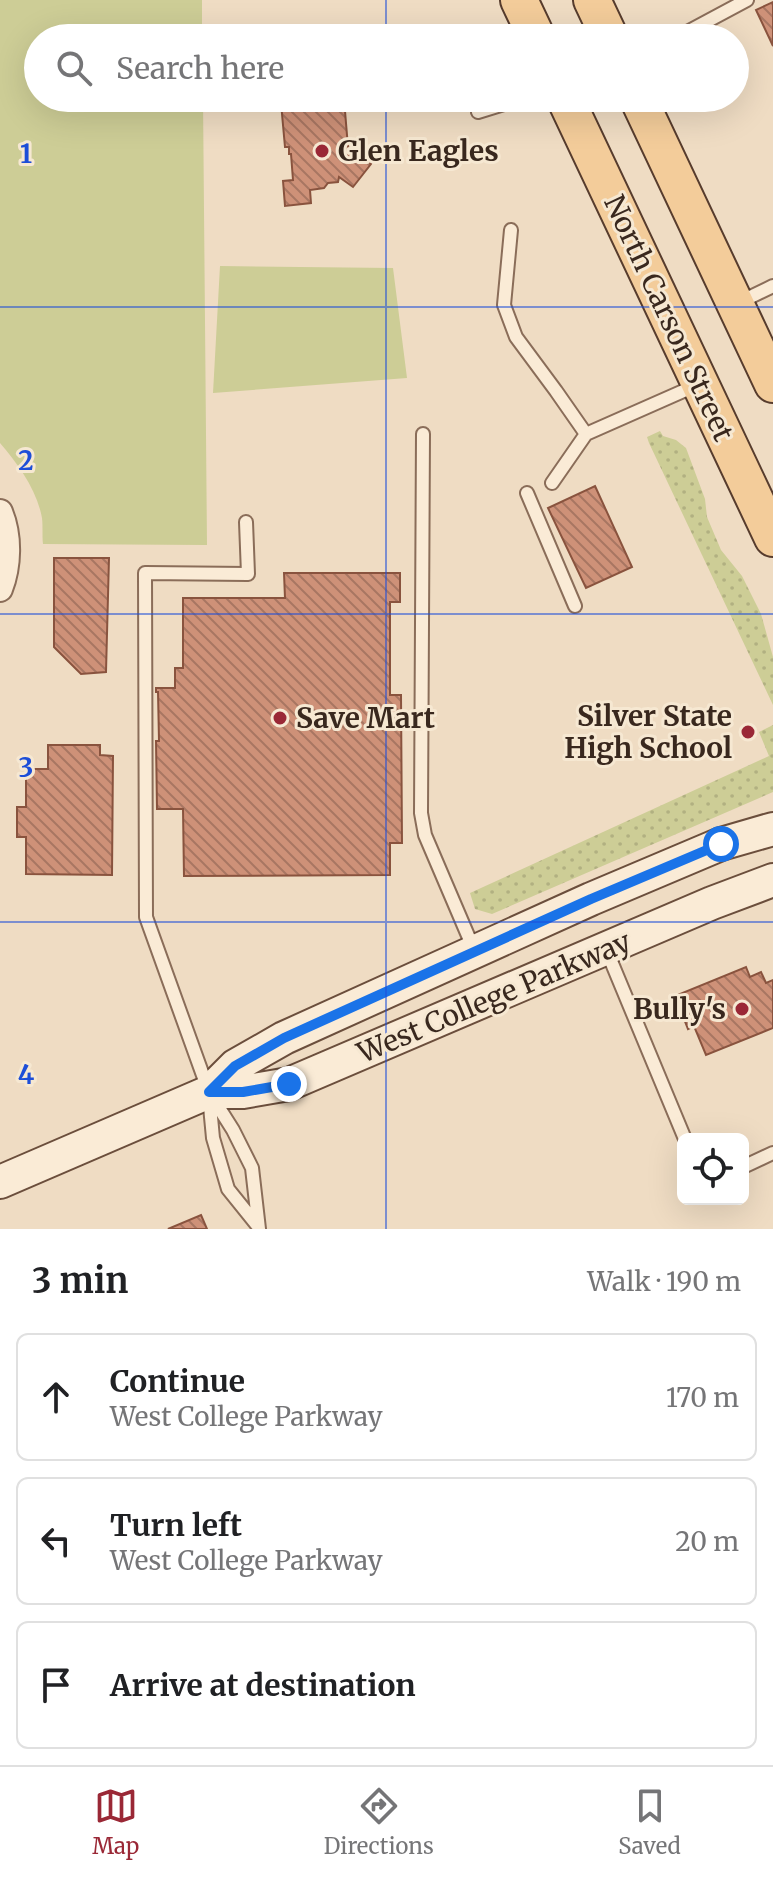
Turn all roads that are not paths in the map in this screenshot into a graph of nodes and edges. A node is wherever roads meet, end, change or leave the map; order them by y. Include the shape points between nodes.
1 (519, 0) edge
2 (592, 0) edge
3 (747, 0) edge
4 (530, 24) edge
5 (603, 24) edge
6 (702, 24) edge
7 (572, 112) edge
8 (645, 112) edge
9 (511, 230) dead end
10 (773, 286) edge
11 (736, 305) junction
12 (700, 383) junction
13 (773, 384) edge
14 (423, 434) dead end
15 (586, 434) junction
16 (552, 483) dead end
17 (527, 493) dead end
18 (0, 512) edge
19 (246, 522) dead end
20 (773, 538) edge
21 (0, 589) edge
22 (575, 606) dead end
23 (773, 829) edge
24 (773, 880) edge
25 (606, 949) junction
26 (475, 952) junction
27 (209, 1092) junction
28 (683, 1133) edge
29 (773, 1153) edge
30 (749, 1164) edge
31 (0, 1182) edge
32 (259, 1227) edge

1 - 4 main road
2 - 5 main road
3 - 6 lane
7 - 12 main road, North Carson Street
8 - 11 main road
9 - 15 lane via 504,305 516,337
10 - 11 lane
11 - 13 main road
12 - 15 lane
12 - 20 main road, North Carson Street
14 - 26 lane via 421,813 425,835
15 - 16 lane
17 - 22 lane
18 - 21 street via 7,548
19 - 27 lane via 248,574 145,573 146,917
23 - 26 street, West College Parkway via 721,844
24 - 25 street, West College Parkway
25 - 27 street, West College Parkway via 289,1084
25 - 28 lane
26 - 27 street, West College Parkway via 284,1038 235,1066
27 - 31 street, West College Parkway
27 - 32 lane via 252,1168
27 - 32 lane via 213,1138 228,1189
29 - 30 lane

